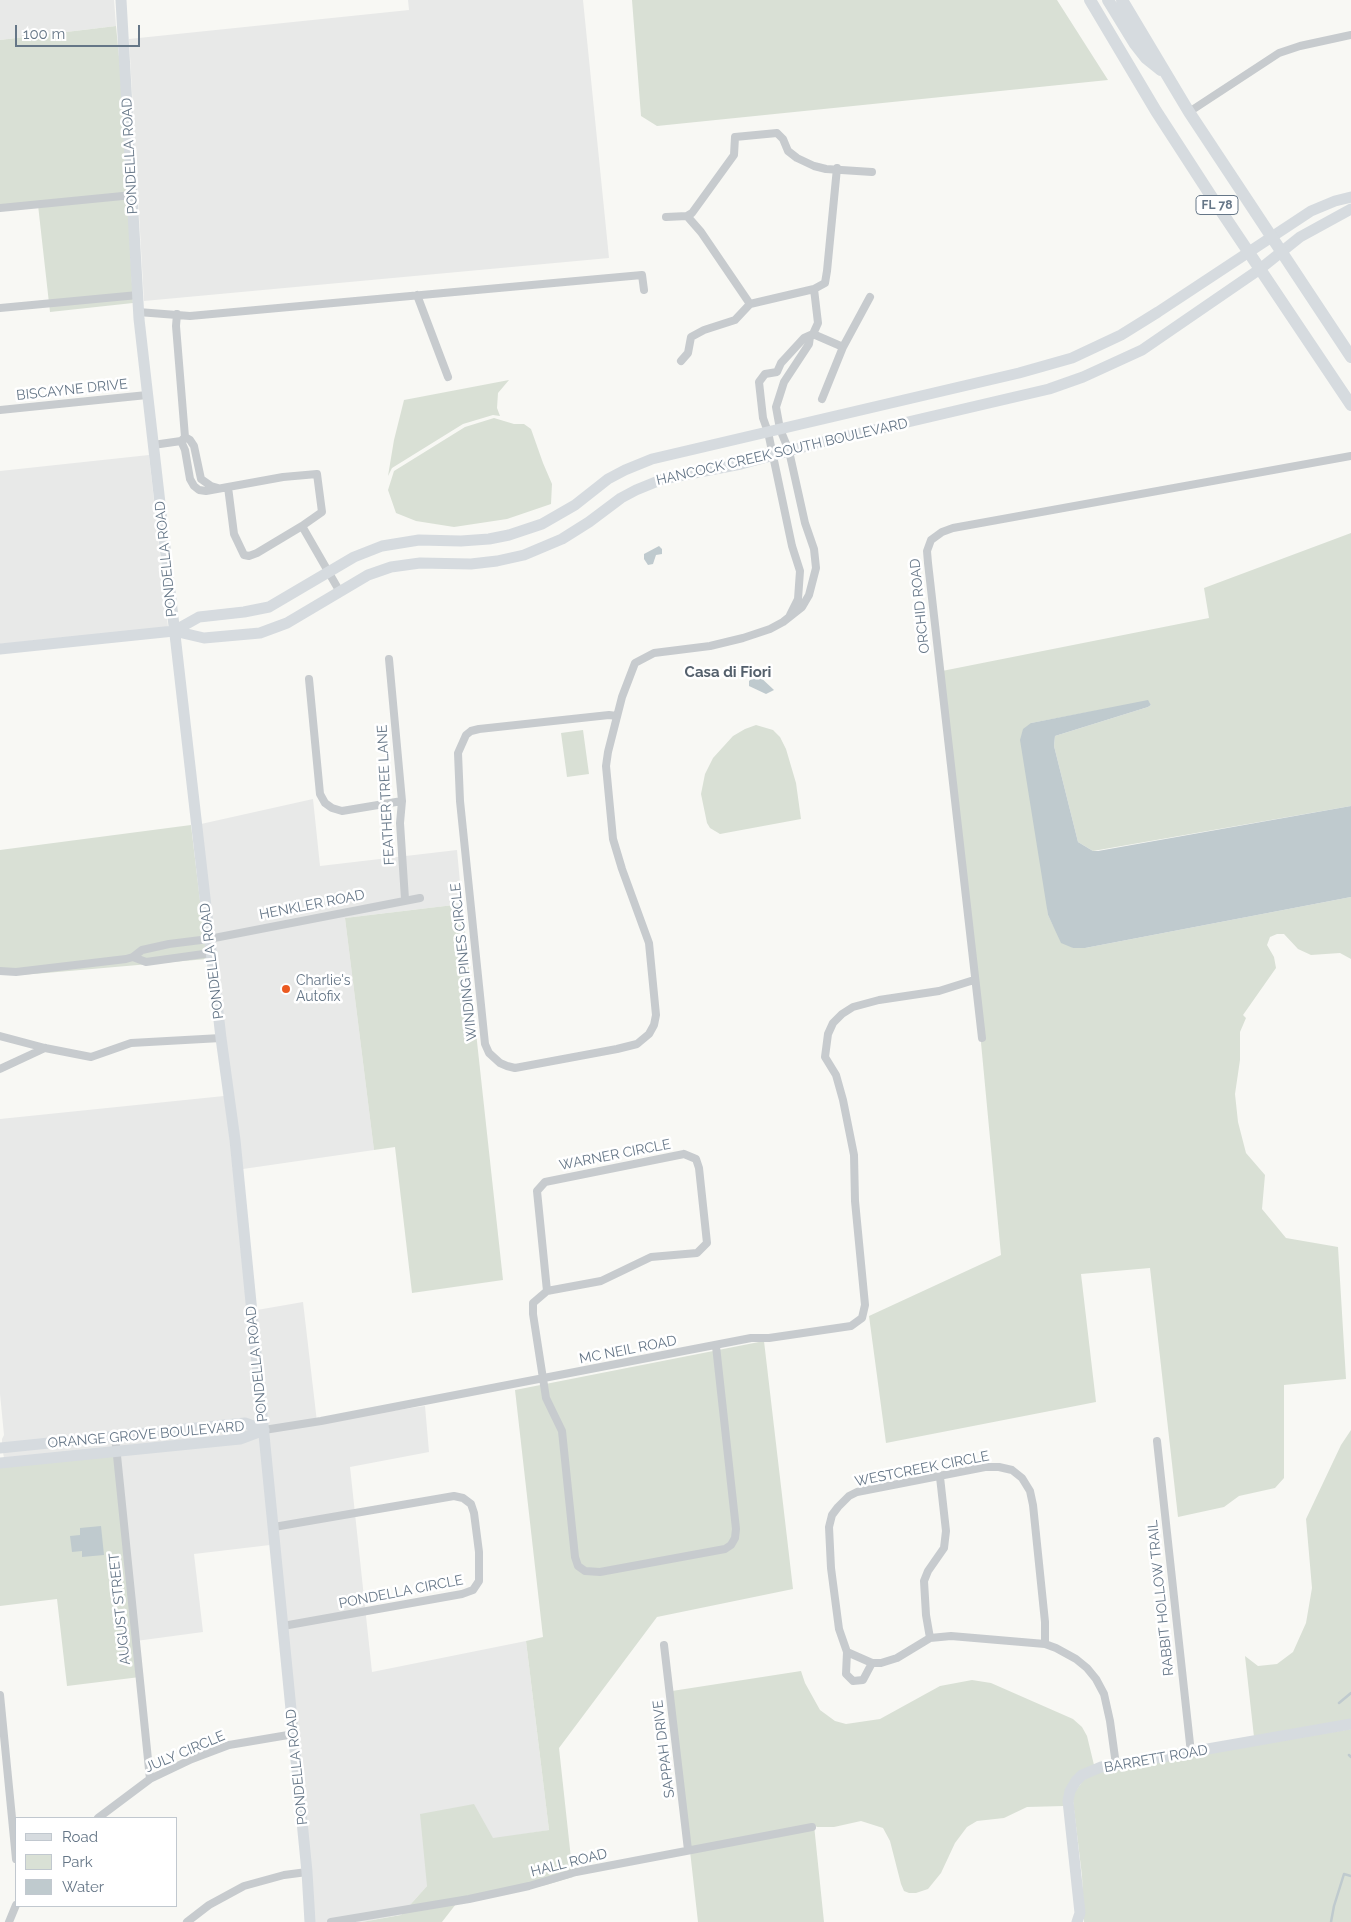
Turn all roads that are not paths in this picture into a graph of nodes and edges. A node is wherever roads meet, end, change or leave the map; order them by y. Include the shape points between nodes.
1 (121, 0) edge
2 (1090, 0) edge
3 (1108, 0) edge
4 (1122, 0) edge
5 (1351, 35) edge
6 (1165, 72) junction
7 (1189, 112) junction
8 (837, 168) junction
9 (872, 172) dead end
10 (133, 195) junction
11 (1351, 197) edge
12 (0, 208) edge
13 (1351, 209) edge
14 (687, 216) junction
15 (666, 218) dead end
16 (1271, 237) junction
17 (1248, 252) junction
18 (1281, 253) junction
19 (1260, 269) junction
20 (814, 289) junction
21 (644, 290) dead end
22 (138, 294) junction
23 (417, 295) junction
24 (870, 297) dead end
25 (750, 304) junction
26 (0, 308) edge
27 (138, 312) junction
28 (177, 314) junction
29 (812, 335) junction
30 (844, 347) junction
31 (1351, 357) edge
32 (682, 361) dead end
33 (448, 377) dead end
34 (147, 395) junction
35 (822, 399) dead end
36 (1350, 402) edge
37 (0, 410) edge
38 (780, 429) junction
39 (768, 432) junction
40 (183, 439) junction
41 (153, 445) junction
42 (790, 451) junction
43 (772, 456) junction
44 (1351, 456) edge
45 (652, 460) junction
46 (656, 482) junction
47 (224, 487) junction
48 (302, 526) junction
49 (329, 572) junction
50 (340, 592) junction
51 (783, 622) junction
52 (174, 631) junction
53 (0, 648) edge
54 (389, 659) dead end
55 (309, 679) dead end
56 (617, 716) junction
57 (402, 801) junction
58 (420, 898) dead end
59 (405, 899) junction
60 (209, 939) junction
61 (211, 953) junction
62 (133, 958) junction
63 (0, 971) edge
64 (974, 980) junction
65 (0, 1036) edge
66 (221, 1038) junction
67 (982, 1038) dead end
68 (45, 1048) junction
69 (0, 1069) edge
70 (547, 1291) junction
71 (716, 1346) junction
72 (544, 1379) junction
73 (264, 1430) junction
74 (173, 1431) junction
75 (115, 1436) junction
76 (1157, 1441) dead end
77 (174, 1445) junction
78 (0, 1448) edge
79 (116, 1451) junction
80 (0, 1463) edge
81 (940, 1477) junction
82 (274, 1528) junction
83 (283, 1626) junction
84 (930, 1638) junction
85 (1045, 1644) junction
86 (664, 1645) dead end
87 (847, 1652) junction
88 (872, 1663) junction
89 (0, 1695) edge
90 (1351, 1724) edge
91 (294, 1734) junction
92 (1191, 1753) junction
93 (1116, 1764) junction
94 (150, 1779) junction
95 (99, 1817) edge
96 (812, 1827) dead end
97 (15, 1849) edge
98 (688, 1850) junction
99 (307, 1872) junction
100 (15, 1907) edge
101 (9, 1922) edge
102 (187, 1922) edge
103 (310, 1922) edge
104 (331, 1922) edge
105 (1077, 1922) edge

1 - 10 street, PONDELLA ROAD
2 - 17 main road, FL 78 via 1156,111
3 - 6 main road via 1146,58
4 - 6 main road, FL 78
5 - 7 street via 1280,53
6 - 7 main road, FL 78
7 - 16 main road, FL 78
8 - 9 street
8 - 14 street via 826,169 796,158 777,133 735,137 734,155
8 - 20 street via 827,271 824,283
10 - 12 street
10 - 22 street, PONDELLA ROAD
11 - 16 street, HANCOCK CREEK SOUTH BOULEVARD via 1311,211
13 - 18 street, HANCOCK CREEK SOUTH BOULEVARD via 1300,237
14 - 15 street
14 - 25 street
16 - 17 street, HANCOCK CREEK SOUTH BOULEVARD
16 - 18 main road, FL 78
17 - 19 main road, FL 78
17 - 38 street, HANCOCK CREEK SOUTH BOULEVARD via 1121,335 1072,358
18 - 19 street, HANCOCK CREEK SOUTH BOULEVARD
18 - 31 main road, FL 78
19 - 36 main road, FL 78
19 - 42 street, HANCOCK CREEK SOUTH BOULEVARD via 1142,350 1083,377 1032,393
20 - 25 street
20 - 29 street, WINDING PINES CIRCLE via 818,323
21 - 23 street via 642,275
22 - 26 street
22 - 27 street, PONDELLA ROAD
23 - 28 street via 190,316
23 - 33 street
24 - 30 street
25 - 32 street via 735,320 691,337 688,353
27 - 28 street
27 - 34 street, PONDELLA ROAD
28 - 40 street
29 - 30 street
29 - 38 street, WINDING PINES CIRCLE via 784,382 776,407
29 - 39 street via 804,338 777,372 766,374 759,382
30 - 35 street
34 - 37 street, BISCAYNE DRIVE
34 - 41 street, PONDELLA ROAD
38 - 39 street, HANCOCK CREEK SOUTH BOULEVARD
38 - 42 street, WINDING PINES CIRCLE
39 - 43 street
39 - 45 street, HANCOCK CREEK SOUTH BOULEVARD
40 - 41 street
40 - 47 street via 190,480 194,486 206,491
41 - 52 street, PONDELLA ROAD
42 - 43 street, HANCOCK CREEK SOUTH BOULEVARD
42 - 51 street, WINDING PINES CIRCLE via 816,568 813,587 802,607
43 - 46 street, HANCOCK CREEK SOUTH BOULEVARD
43 - 51 street via 800,572 798,599
44 - 64 street, ORCHID ROAD via 953,528 931,540 927,551 928,563
45 - 46 street
45 - 49 street, HANCOCK CREEK SOUTH BOULEVARD via 608,479 542,524 508,536 476,541 408,541 382,546
46 - 50 street, HANCOCK CREEK SOUTH BOULEVARD via 621,498 562,539 524,555 497,562 420,563 392,567 368,575
47 - 48 street via 234,534 244,555 257,553
47 - 48 street via 317,474 322,512
48 - 49 street
49 - 50 street
49 - 52 street, HANCOCK CREEK SOUTH BOULEVARD via 269,606 200,617
50 - 52 street, HANCOCK CREEK SOUTH BOULEVARD via 287,623 260,633 204,638
51 - 56 street, WINDING PINES CIRCLE via 730,642 654,653 642,658 631,670
52 - 53 street
52 - 60 street, PONDELLA ROAD
54 - 57 street, FEATHER TREE LANE
55 - 57 street via 320,794 325,803 342,811 352,811
56 - 56 street, WINDING PINES CIRCLE via 606,766 613,839 649,943 656,1015 654,1025 637,1044 515,1068 507,1066 489,1053 486,1044 460,800 458,753 466,735 479,729
57 - 59 street, FEATHER TREE LANE via 400,823
58 - 59 street, HENKLER ROAD
59 - 60 street, HENKLER ROAD
60 - 61 street, PONDELLA ROAD
60 - 62 street, HENKLER ROAD via 142,950
61 - 62 street via 146,962
61 - 66 street, PONDELLA ROAD
62 - 63 street via 16,972
64 - 67 street, ORCHID ROAD
64 - 71 street, MC NEIL ROAD via 939,991 853,1007 833,1023 825,1046 825,1057 836,1074 852,1144 865,1305 862,1318 852,1326 751,1338
65 - 68 street
66 - 68 street via 130,1043 91,1057
66 - 73 street, PONDELLA ROAD via 235,1140
68 - 69 street
70 - 70 street, WARNER CIRCLE via 601,1281 651,1257 697,1253 707,1243 696,1160 684,1154 545,1182 537,1191
70 - 72 street via 533,1303
71 - 72 street, MC NEIL ROAD
71 - 72 street via 736,1529 735,1538 725,1549 600,1572 585,1571 578,1566 562,1430 549,1406
72 - 73 street, MC NEIL ROAD
73 - 74 street, ORANGE GROVE BOULEVARD via 245,1423
73 - 77 street, ORANGE GROVE BOULEVARD via 240,1438
73 - 82 street, PONDELLA ROAD
74 - 75 street, ORANGE GROVE BOULEVARD
74 - 77 street
75 - 78 street, ORANGE GROVE BOULEVARD
75 - 79 street, AUGUST STREET
76 - 92 street, RABBIT HOLLOW TRAIL
77 - 79 street, ORANGE GROVE BOULEVARD
79 - 80 street, ORANGE GROVE BOULEVARD
79 - 94 street, AUGUST STREET
81 - 84 street via 946,1531 944,1548 924,1581
81 - 85 street, WESTCREEK CIRCLE via 999,1467 1012,1470 1022,1478 1030,1491 1033,1505
81 - 87 street, WESTCREEK CIRCLE via 857,1492 832,1515 829,1527 831,1568 837,1619
82 - 83 street, PONDELLA ROAD
82 - 83 street, PONDELLA CIRCLE via 454,1496 470,1504 479,1552 479,1581 473,1590
83 - 91 street, PONDELLA ROAD
84 - 85 street via 961,1636
84 - 88 street via 897,1658
85 - 93 street via 1076,1659 1096,1678 1108,1705
86 - 98 street, SAPPAH DRIVE
87 - 88 street
87 - 88 street, WESTCREEK CIRCLE via 846,1674 853,1681 863,1680
89 - 97 street
90 - 92 street, BARRETT ROAD
91 - 94 street, JULY CIRCLE via 229,1745
91 - 99 street, PONDELLA ROAD
92 - 93 street, BARRETT ROAD
93 - 105 street, BARRETT ROAD via 1082,1775 1070,1791 1069,1816 1080,1913
94 - 95 street, JULY CIRCLE
96 - 98 street, HALL ROAD
98 - 104 street, HALL ROAD via 576,1872 469,1899
99 - 102 street via 244,1886 208,1904
99 - 103 street, PONDELLA ROAD
100 - 101 street

